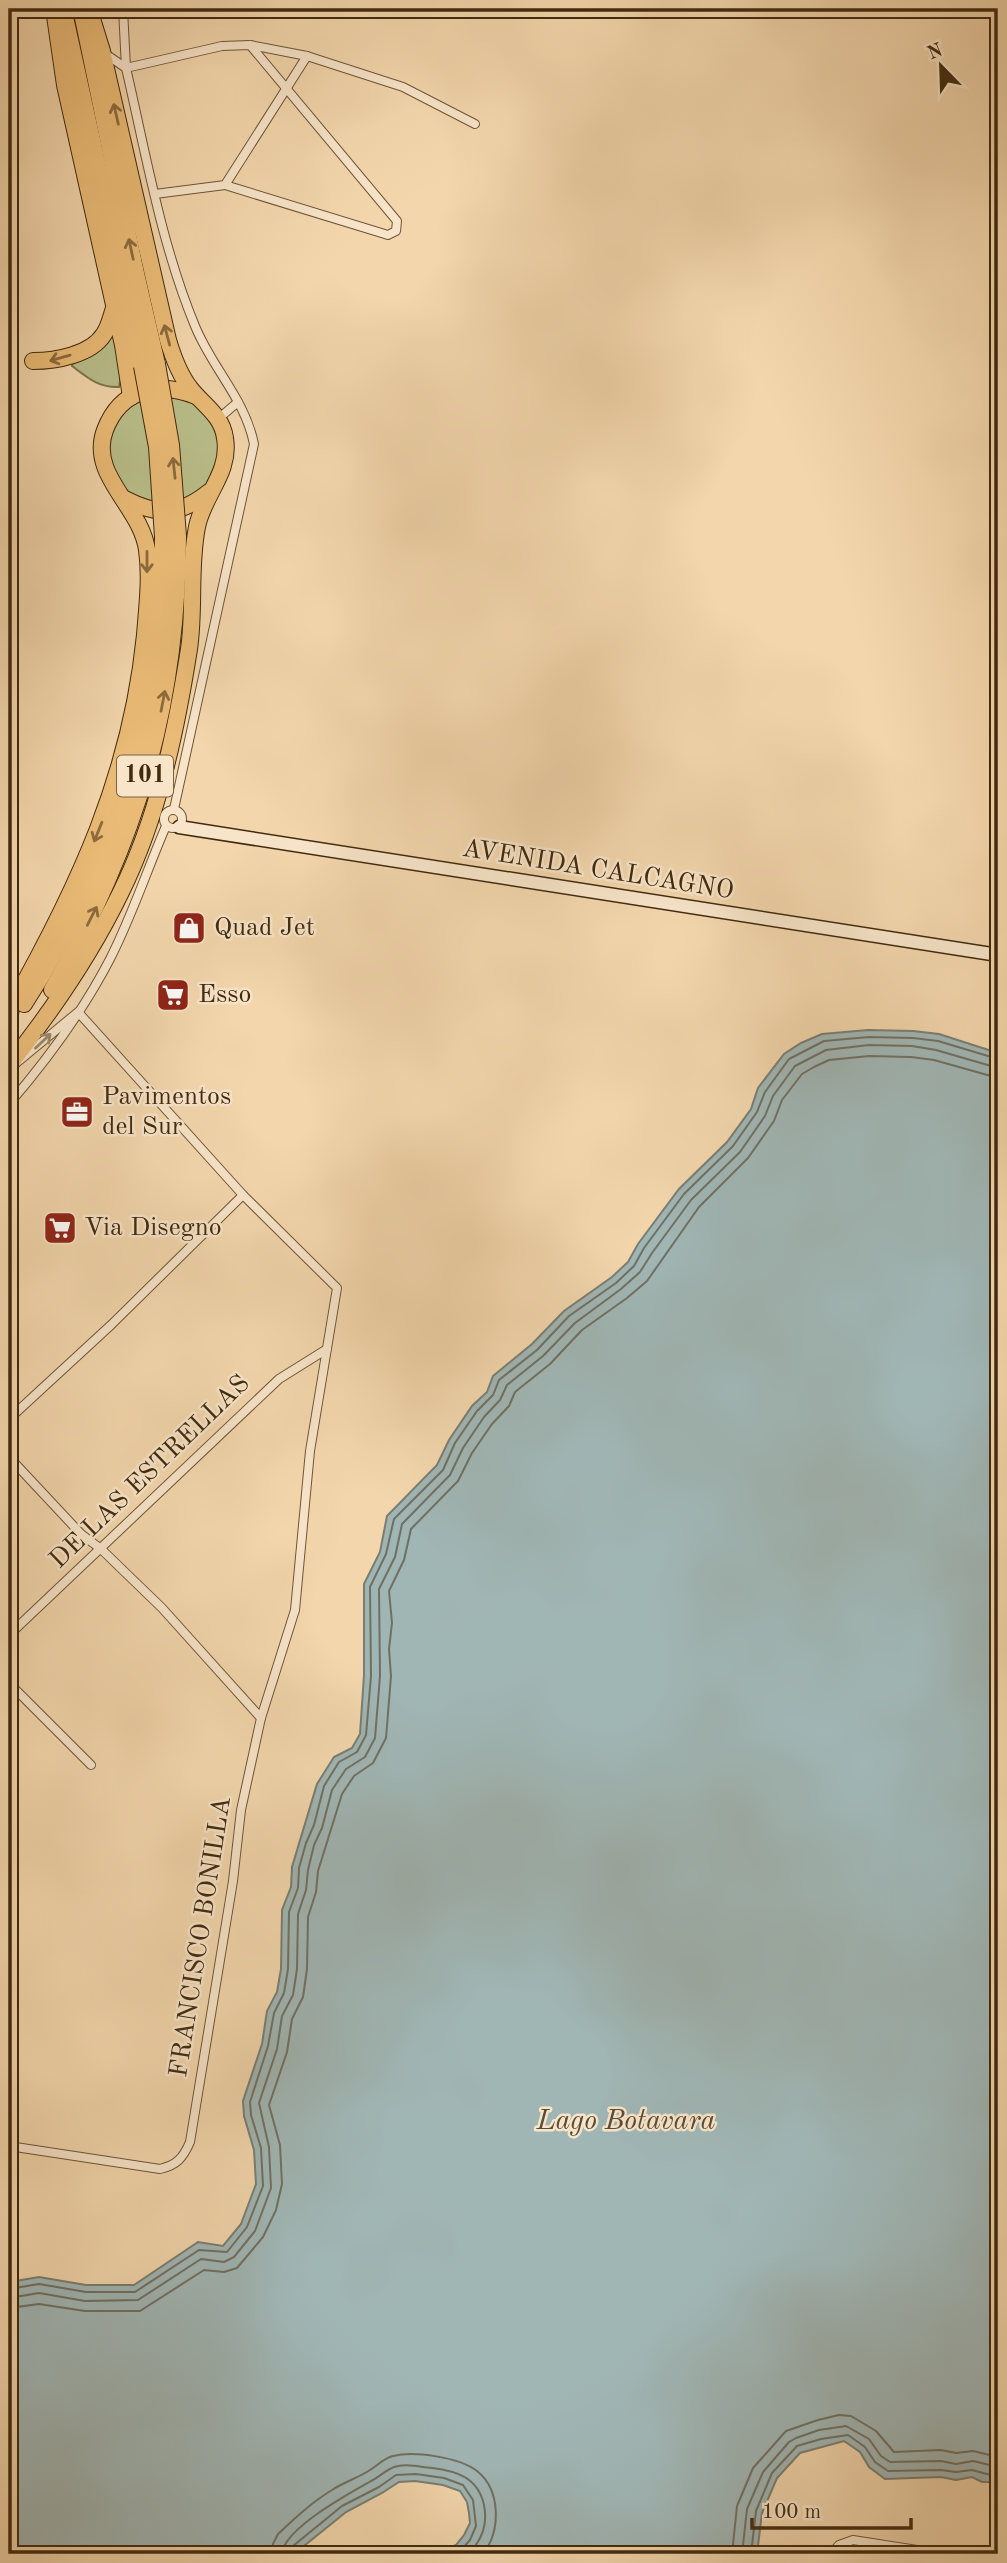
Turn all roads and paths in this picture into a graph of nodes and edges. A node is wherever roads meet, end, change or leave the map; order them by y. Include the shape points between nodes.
1 (54, 9) edge
2 (64, 9) edge
3 (81, 9) edge
4 (89, 9) edge
5 (123, 9) edge
6 (250, 45) junction
7 (102, 51) junction
8 (307, 56) junction
9 (126, 68) junction
10 (287, 88) junction
11 (475, 124) dead end
12 (225, 185) junction
13 (155, 194) junction
14 (114, 306) junction
15 (33, 361) dead end
16 (150, 365) junction
17 (197, 396) junction
18 (131, 397) junction
19 (238, 402) junction
20 (218, 419) junction
21 (211, 491) junction
22 (125, 499) junction
23 (170, 536) junction
24 (174, 809) junction
25 (180, 826) junction
26 (998, 955) edge
27 (78, 1012) junction
28 (9, 1024) edge
29 (9, 1054) edge
30 (9, 1067) edge
31 (9, 1104) edge
32 (243, 1195) junction
33 (327, 1349) junction
34 (9, 1419) edge
35 (9, 1457) edge
36 (101, 1549) junction
37 (9, 1635) edge
38 (9, 1684) edge
39 (261, 1718) junction
40 (91, 1765) dead end
41 (9, 2146) edge
42 (831, 2554) edge
43 (943, 2554) edge

1 - 14 highway via 65,85
2 - 16 highway, 101
16 -> 3 highway, 101
4 - 7 highway
5 - 9 street
6 - 8 street
6 - 9 street via 222,46
6 - 10 street
7 - 9 street
17 -> 7 highway via 182,375 168,340
8 - 10 street
8 - 11 street via 403,86
9 - 13 street
10 - 12 street
10 - 12 street via 397,220 396,231 388,235
12 - 13 street
13 - 19 street via 196,328
14 -> 15 highway via 103,336 95,344 52,361
14 - 18 highway
16 - 23 highway, 101, bridge via 171,446 176,495
17 - 18 highway via 160,387
17 - 20 highway
18 - 22 highway via 112,415 101,451 108,478
19 - 20 street
19 - 24 street via 249,421 254,444
20 - 21 highway via 226,456
21 - 22 highway via 193,505 170,512 146,510
21 - 30 highway via 197,526 183,688 148,826 98,936
22 -> 28 highway via 147,550 148,590 127,743 84,867 11,1007
23 - 28 highway, 101 via 145,718 123,801 96,874 61,945
29 -> 23 highway, 101 via 73,954 105,890 138,804 166,690 176,614
24 - 25 street via 180,814
24 - 25 street via 164,816
25 - 26 street, AVENIDA CALCAGNO
25 - 27 street
30 -> 27 street
27 - 31 street
27 - 32 street
32 - 33 street, FRANCISCO BONILLA via 337,1288
32 - 34 street
33 - 36 street, DE LAS ESTRELLAS via 279,1378
33 - 39 street, FRANCISCO BONILLA via 310,1451 295,1610
35 - 36 street via 81,1534
36 - 37 street, DE LAS ESTRELLAS
36 - 39 street via 162,1608
38 - 40 street
39 - 41 street, FRANCISCO BONILLA via 241,1810 190,2142 180,2161 160,2169
42 - 43 street via 853,2540

